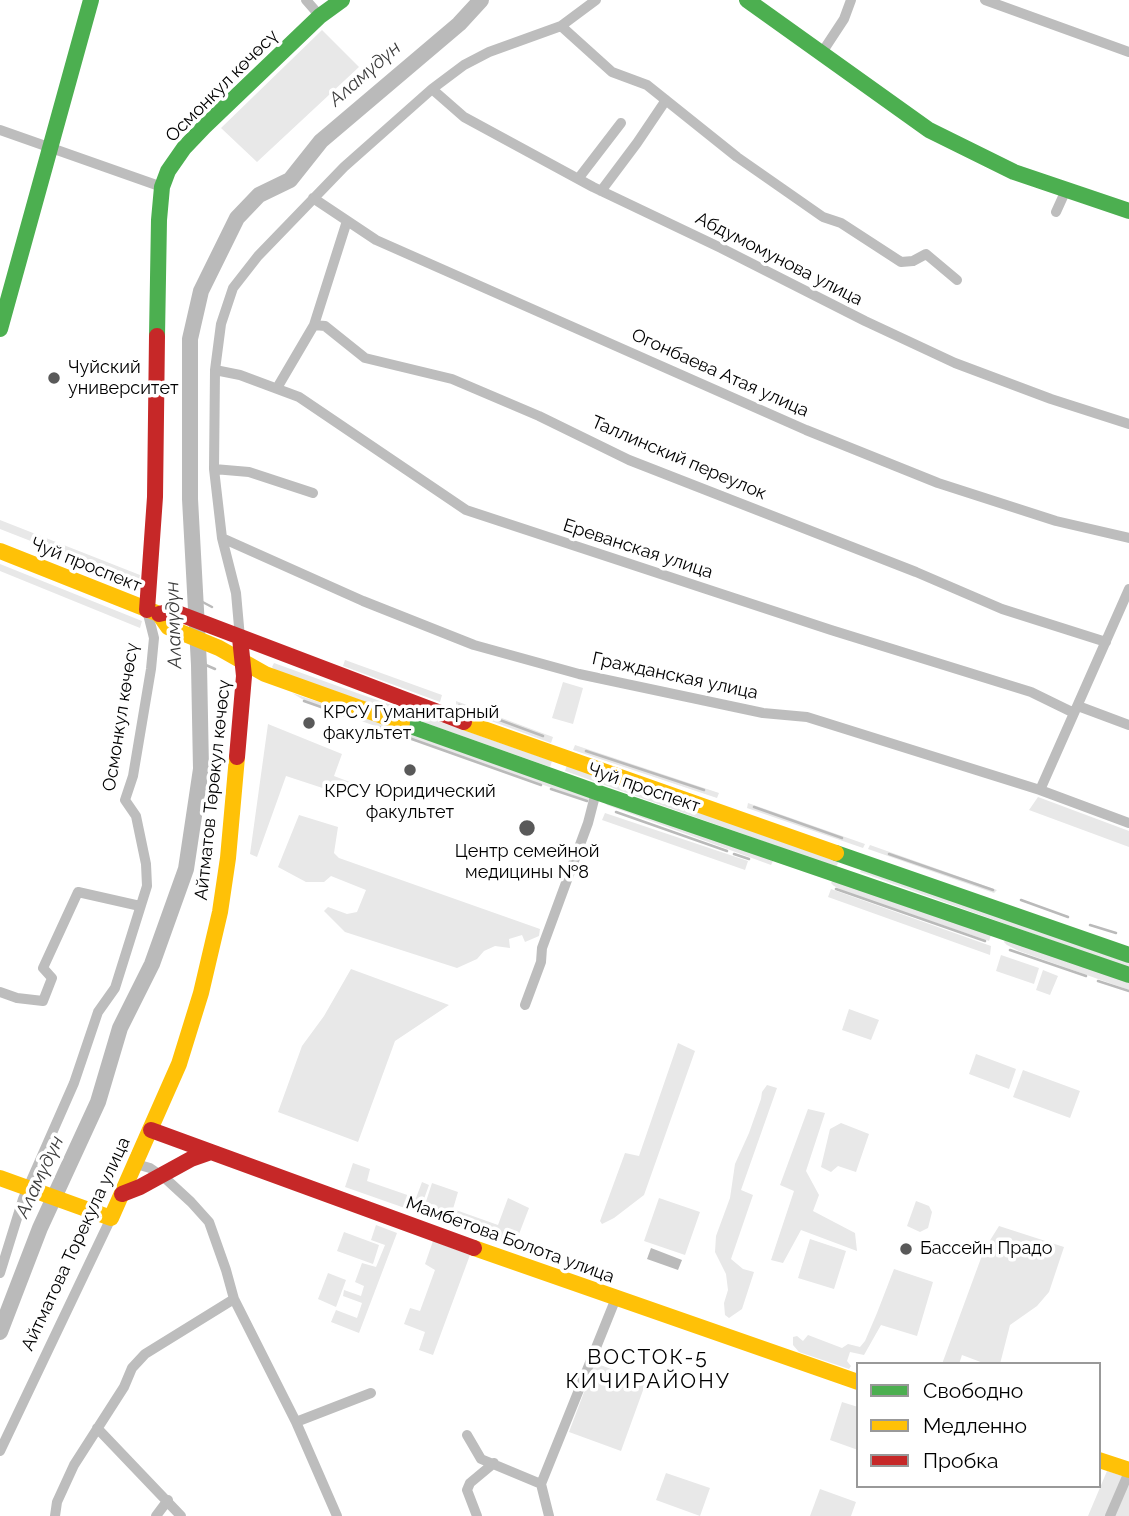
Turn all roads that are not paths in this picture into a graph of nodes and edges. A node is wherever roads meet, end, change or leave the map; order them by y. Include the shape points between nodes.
1 (91, 0) edge
2 (306, 0) edge
3 (342, 0) edge
4 (596, 0) edge
5 (747, 0) edge
6 (851, 0) edge
7 (985, 0) edge
8 (320, 16) junction
9 (561, 26) junction
10 (1129, 52) edge
11 (821, 54) junction
12 (432, 89) junction
13 (666, 100) junction
14 (621, 123) dead end
15 (0, 130) edge
16 (51, 148) junction
17 (578, 179) junction
18 (162, 187) junction
19 (1066, 190) junction
20 (601, 191) junction
21 (313, 198) junction
22 (1129, 211) edge
23 (1056, 212) dead end
24 (347, 221) junction
25 (957, 279) dead end
26 (314, 325) junction
27 (0, 329) edge
28 (215, 370) junction
29 (277, 388) junction
30 (1129, 424) edge
31 (214, 469) junction
32 (313, 492) dead end
33 (222, 538) junction
34 (1129, 538) edge
35 (0, 551) edge
36 (1129, 589) edge
37 (161, 616) junction
38 (240, 638) junction
39 (1106, 642) junction
40 (242, 659) junction
41 (1076, 709) junction
42 (1129, 725) edge
43 (1040, 790) junction
44 (596, 792) junction
45 (1129, 823) edge
46 (852, 858) junction
47 (845, 877) junction
48 (140, 906) junction
49 (1129, 956) edge
50 (1129, 975) edge
51 (0, 992) edge
52 (525, 1005) dead end
53 (151, 1130) junction
54 (211, 1152) junction
55 (136, 1164) junction
56 (160, 1175) junction
57 (0, 1178) edge
58 (29, 1188) junction
59 (122, 1194) junction
60 (111, 1218) junction
61 (0, 1273) edge
62 (616, 1298) junction
63 (234, 1299) junction
64 (856, 1381) edge
65 (371, 1393) dead end
66 (296, 1422) junction
67 (97, 1428) junction
68 (467, 1435) dead end
69 (0, 1451) edge
70 (1101, 1461) edge
71 (494, 1464) junction
72 (1129, 1471) edge
73 (541, 1484) junction
74 (168, 1500) junction
75 (55, 1516) edge
76 (156, 1516) edge
77 (181, 1516) edge
78 (337, 1516) edge
79 (477, 1516) edge
80 (549, 1516) edge
81 (1110, 1516) edge

1 - 16 main road
2 - 8 street
3 - 8 main road, Осмонкул көчөсү
4 - 9 street, Айтматов Төрөкул көчөсү
5 - 11 main road
6 - 11 street
7 - 10 street
8 - 18 main road, Осмонкул көчөсү via 184,148
9 - 12 street, Айтматов Төрөкул көчөсү via 489,52
9 - 13 street via 612,72 647,85
11 - 19 main road via 968,152
12 - 17 street, Абдумомунова улица via 464,117
12 - 21 street, Айтматов Төрөкул көчөсү
13 - 20 street
13 - 25 street via 737,158 823,217 841,223 901,262 926,254
14 - 17 street
15 - 16 street
16 - 18 street
16 - 27 main road
17 - 20 street, Абдумомунова улица
18 - 37 main road, Осмонкул көчөсү via 155,497
19 - 22 main road
19 - 23 street
20 - 30 street, Абдумомунова улица via 955,363
21 - 24 street, Огонбаева Атая улица
21 - 28 street, Айтматов Төрөкул көчөсү via 233,288 221,324
24 - 26 street
24 - 34 street, Огонбаева Атая улица via 376,240 806,430 938,483 1056,521
26 - 29 street
26 - 39 street, Таллинский переулок via 326,326 365,358 453,379 629,460 1002,609
28 - 29 street, Ереванская улица
28 - 31 street, Айтматов Төрөкул көчөсү
29 - 41 street, Ереванская улица via 299,397 466,510
31 - 32 street via 249,472
31 - 33 street, Айтматов Төрөкул көчөсү
33 - 38 street, Айтматов Төрөкул көчөсү via 236,593
33 - 43 street, Гражданская улица via 474,645 579,674 763,713 807,716
35 - 37 main road, Чуй проспект
36 - 39 street
37 - 38 main road, Чуй проспект
37 - 40 main road, Чуй проспект
37 - 48 street, Осмонкул көчөсү via 125,800 136,816 146,864
38 - 40 main road, Айтматов Төрөкул көчөсү
38 - 46 main road, Чуй проспект via 440,715
39 - 41 street
40 - 44 main road, Чуй проспект via 265,674
40 - 53 main road, Айтматов Төрөкул көчөсү via 244,677 220,912 183,1053
41 - 42 street, Ереванская улица
41 - 43 street
43 - 45 street, Гражданская улица
44 - 47 main road, Чуй проспект
44 - 52 street
46 - 47 main road
46 - 49 main road, Чуй проспект
47 - 50 main road, Чуй проспект
48 - 51 street via 78,892 43,968 52,978 43,1001
48 - 58 street, Осмонкул көчөсү via 115,988 98,1012 74,1083
53 - 54 main road, Мамбетова Болота улица
53 - 55 main road, Айтматова Торекула улица
54 - 56 main road
54 - 62 main road, Мамбетова Болота улица
55 - 56 street
55 - 59 main road, Айтматова Торекула улица
56 - 59 main road
56 - 63 street via 209,1222
57 - 58 main road
58 - 60 main road
58 - 61 street, Осмонкул көчөсү
59 - 60 main road, Айтматова Торекула улица
60 - 69 street, Айтматова Торекула улица
62 - 64 main road, Мамбетова Болота улица
62 - 73 street
63 - 66 street
63 - 67 street via 145,1354
65 - 66 street
66 - 78 street
67 - 74 street
67 - 75 street via 74,1465
68 - 71 street via 481,1459
70 - 72 main road
71 - 73 street
71 - 79 street via 467,1490
72 - 81 street
73 - 80 street
74 - 76 street
74 - 77 street

